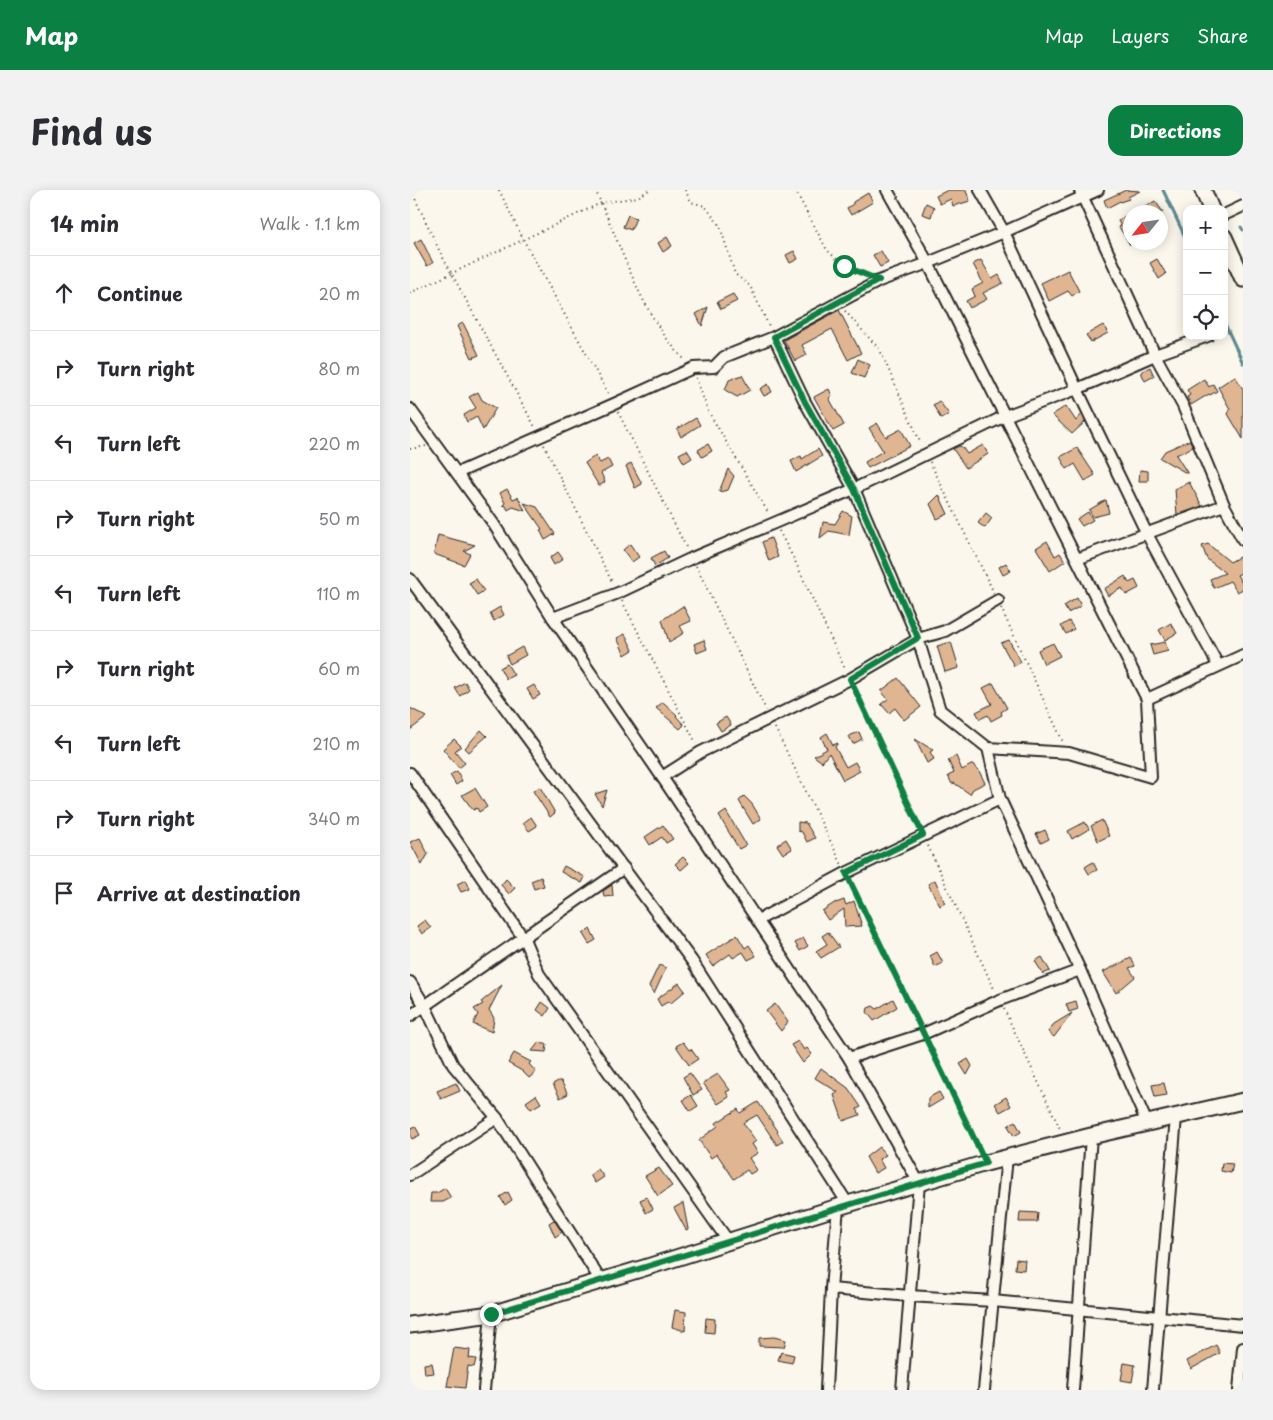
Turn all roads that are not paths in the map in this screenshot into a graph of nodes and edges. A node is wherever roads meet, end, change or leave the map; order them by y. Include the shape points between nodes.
1 (887, 190) edge
2 (980, 190) edge
3 (1098, 190) edge
4 (1203, 190) edge
5 (1082, 193) edge
6 (1209, 205) edge
7 (1243, 206) edge
8 (1228, 213) edge
9 (1004, 232) junction
10 (1228, 247) edge
11 (928, 263) junction
12 (1243, 279) edge
13 (774, 337) junction
14 (1197, 340) edge
15 (1155, 355) junction
16 (1077, 389) junction
17 (410, 409) edge
18 (1005, 416) junction
19 (457, 473) junction
20 (854, 489) junction
21 (1224, 505) junction
22 (1147, 534) junction
23 (1243, 540) edge
24 (1077, 558) junction
25 (410, 579) edge
26 (998, 600) road end
27 (553, 618) junction
28 (918, 638) junction
29 (1243, 655) edge
30 (1218, 665) junction
31 (1147, 699) junction
32 (988, 748) junction
33 (410, 773) edge
34 (662, 777) junction
35 (1000, 799) junction
36 (624, 868) junction
37 (758, 920) junction
38 (524, 939) junction
39 (1080, 970) junction
40 (410, 982) edge
41 (425, 1006) junction
42 (410, 1016) edge
43 (849, 1058) junction
44 (1243, 1101) edge
45 (1176, 1116) junction
46 (497, 1118) junction
47 (1147, 1123) junction
48 (1091, 1136) junction
49 (1007, 1157) junction
50 (410, 1175) edge
51 (919, 1183) junction
52 (843, 1206) junction
53 (729, 1242) junction
54 (601, 1281) junction
55 (831, 1289) junction
56 (909, 1296) junction
57 (993, 1301) junction
58 (1079, 1308) junction
59 (491, 1314) junction
60 (1159, 1316) junction
61 (410, 1325) edge
62 (1243, 1325) edge
63 (1243, 1348) edge
64 (484, 1390) edge
65 (826, 1390) edge
66 (902, 1390) edge
67 (984, 1390) edge
68 (1073, 1390) edge
69 (1153, 1390) edge
70 (1240, 1390) edge

1 - 11 street
2 - 9 street
3 - 5 street
4 - 6 street
5 - 9 street
5 - 15 street
7 - 8 street
9 - 11 street
9 - 16 street
10 - 12 street
11 - 13 street via 879,280
11 - 18 street
13 - 19 street via 724,358 714,367 692,368
13 - 20 street via 805,402
14 - 15 street
15 - 16 street
15 - 21 street via 1183,406
16 - 18 street
16 - 22 street
17 - 19 street
18 - 20 street
18 - 24 street
19 - 27 street
20 - 27 street via 618,593
20 - 28 street
21 - 22 street
21 - 23 street
22 - 24 street
22 - 30 street
24 - 31 street
25 - 36 street
26 - 28 street via 945,631
27 - 34 street
28 - 32 street via 940,710
28 - 34 street via 850,679 701,752
29 - 30 street
30 - 31 street
31 - 32 street via 1151,777 1069,753
32 - 35 street
33 - 38 street
34 - 37 street
35 - 37 street via 846,873
35 - 39 street
36 - 38 street
36 - 52 street via 692,961
37 - 43 street
38 - 41 street
38 - 53 street via 539,974
39 - 43 street via 922,1034
39 - 47 street
40 - 41 street
41 - 42 street
41 - 46 street via 453,1065
43 - 51 street
44 - 45 street
45 - 47 street
45 - 60 street
46 - 50 street
46 - 54 street
47 - 48 street
48 - 49 street
48 - 58 street
49 - 51 street
49 - 57 street
51 - 52 street
51 - 56 street
52 - 53 street
52 - 55 street
53 - 54 street
54 - 59 street
55 - 56 street
55 - 65 street
56 - 57 street
56 - 66 street
57 - 58 street
57 - 67 street
58 - 60 street
58 - 68 street
59 - 61 street
59 - 64 street
60 - 62 street
60 - 69 street
63 - 70 street

